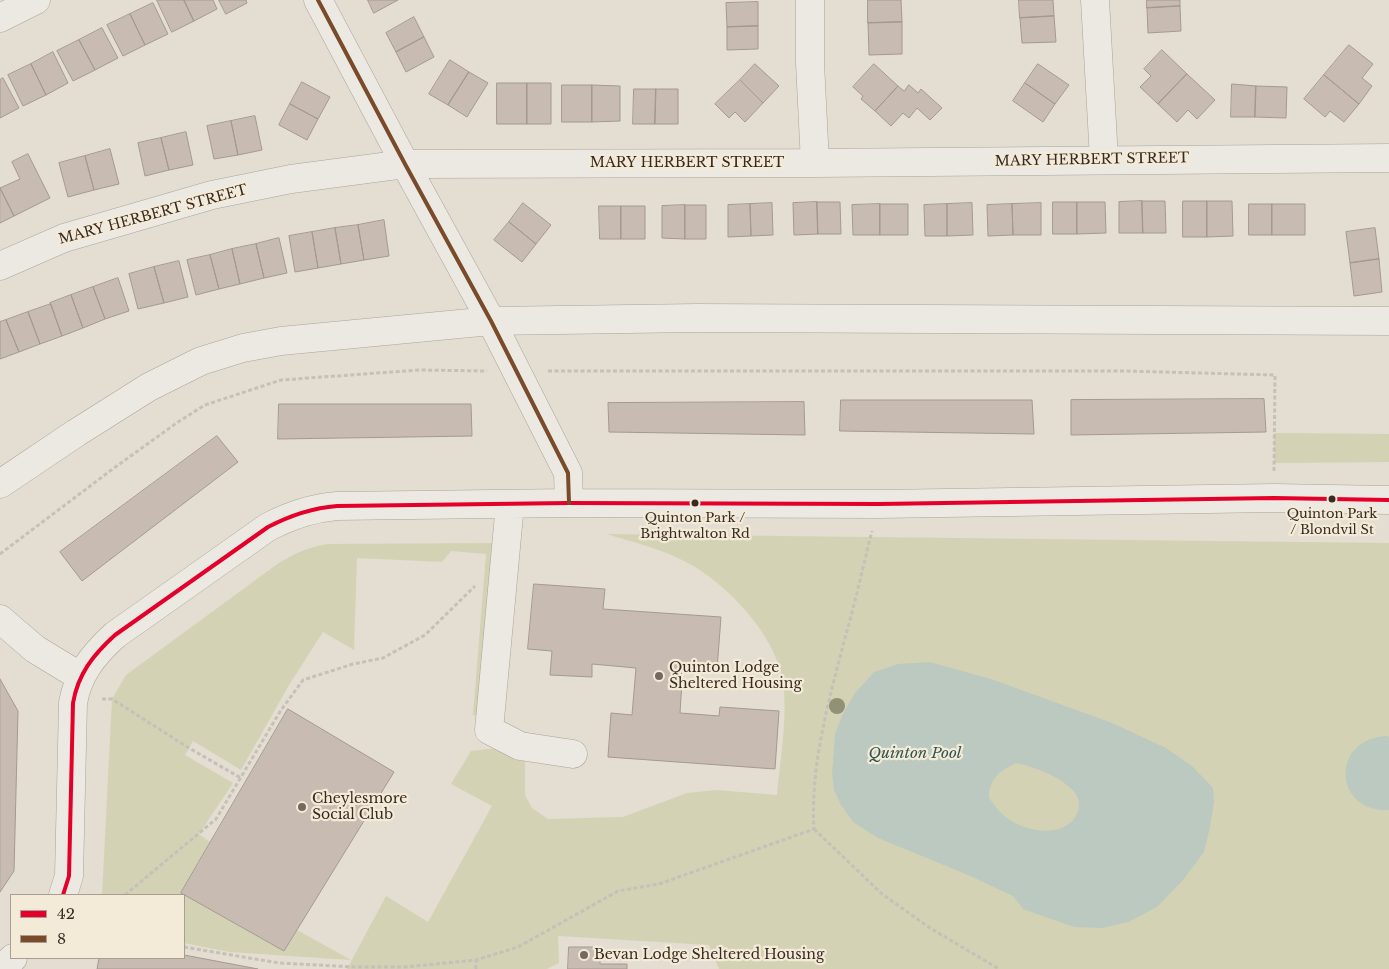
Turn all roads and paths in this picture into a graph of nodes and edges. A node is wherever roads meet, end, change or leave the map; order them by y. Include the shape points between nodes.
1 (36, 0) edge
2 (318, 0) edge
3 (810, 0) edge
4 (1095, 0) edge
5 (0, 18) edge
6 (1389, 158) edge
7 (1104, 159) junction
8 (815, 163) junction
9 (405, 164) junction
10 (0, 266) edge
11 (491, 321) junction
12 (1389, 321) edge
13 (515, 371) junction
14 (0, 484) edge
15 (1274, 498) junction
16 (1389, 500) edge
17 (569, 503) junction
18 (510, 504) junction
19 (879, 504) junction
20 (0, 554) edge
21 (505, 566) junction
22 (0, 619) edge
23 (77, 688) junction
24 (573, 754) dead end
25 (242, 778) junction
26 (814, 829) junction
27 (63, 894) edge
28 (125, 894) edge
29 (185, 946) edge
30 (12, 959) edge
31 (476, 960) junction
32 (1, 969) edge
33 (476, 969) edge
34 (999, 969) edge

1 - 5 street
2 - 9 street
3 - 8 street
4 - 7 street
6 - 7 street, MARY HERBERT STREET
7 - 8 street, MARY HERBERT STREET
8 - 9 street, MARY HERBERT STREET
9 - 10 street, MARY HERBERT STREET via 291,179 212,196 64,238
9 - 11 street
11 - 12 street via 697,318
11 - 13 street
11 - 14 street via 281,341 201,361 149,387
13 - 15 path via 1275,374
13 - 17 street via 568,474
13 - 20 path via 419,370 280,380 205,405
15 - 16 street
15 - 19 street
17 - 18 street
17 - 19 street
18 - 21 street
18 - 23 street via 337,506 286,517 115,635 92,658
19 - 26 path via 829,700 818,758
21 - 24 street via 489,730 520,746
21 - 25 path via 474,587 416,640 383,658 303,680 281,710
22 - 23 street
23 - 25 path via 112,699
23 - 27 street via 69,876
25 - 28 path via 216,819
26 - 31 path via 659,884 618,891 518,947
26 - 34 path via 882,894 930,928
29 - 31 path via 280,963 356,967 406,967
30 - 32 street
31 - 33 path

